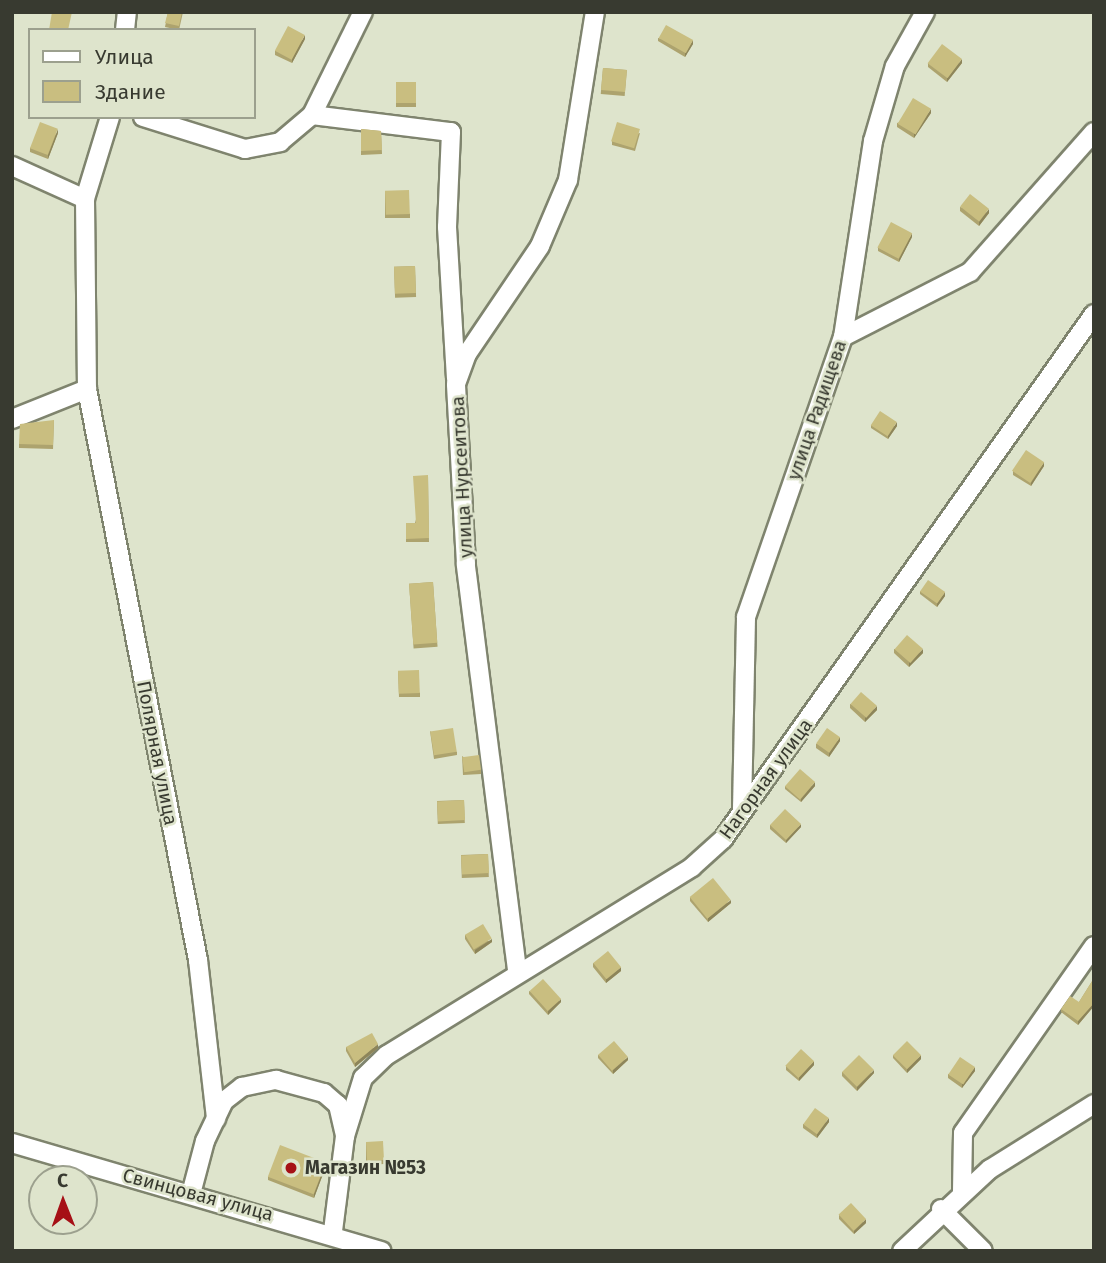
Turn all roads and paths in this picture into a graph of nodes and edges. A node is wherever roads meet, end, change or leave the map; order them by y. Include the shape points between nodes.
1 (363, 12) edge
2 (595, 12) edge
3 (925, 12) edge
4 (312, 115) junction
5 (109, 119) edge
6 (150, 119) edge
7 (1094, 132) edge
8 (12, 166) edge
9 (85, 199) junction
10 (1094, 314) edge
11 (843, 337) junction
12 (457, 384) junction
13 (87, 390) junction
14 (12, 419) edge
15 (741, 813) junction
16 (1094, 946) edge
17 (517, 970) junction
18 (1094, 1104) edge
19 (216, 1119) junction
20 (345, 1136) junction
21 (12, 1143) edge
22 (962, 1191) junction
23 (191, 1194) junction
24 (941, 1209) junction
25 (333, 1231) junction
26 (382, 1251) edge
27 (902, 1251) edge
28 (983, 1251) edge

1 - 4 street
2 - 12 street, улица Нурсеитова via 568,180 540,246 467,355
3 - 11 street, улица Радищева via 895,66 873,141
4 - 6 street via 264,150
4 - 12 street via 451,132 447,227
5 - 9 street, Полярная улица
7 - 11 street via 970,271
8 - 9 street
9 - 13 street, Полярная улица
10 - 15 street, Нагорная улица
11 - 15 street, улица Радищева via 746,617
12 - 17 street, улица Нурсеитова via 467,564
13 - 14 street
13 - 19 street, Полярная улица via 198,960
15 - 17 street, Нагорная улица via 692,867
16 - 22 street via 963,1132
17 - 20 street, Нагорная улица via 363,1078
18 - 22 street
19 - 20 street via 242,1087 276,1080 324,1093 338,1105
19 - 23 street
20 - 25 street
21 - 23 street, Свинцовая улица
22 - 24 street
23 - 25 street, Свинцовая улица
24 - 27 street
24 - 28 street
25 - 26 street, Свинцовая улица

